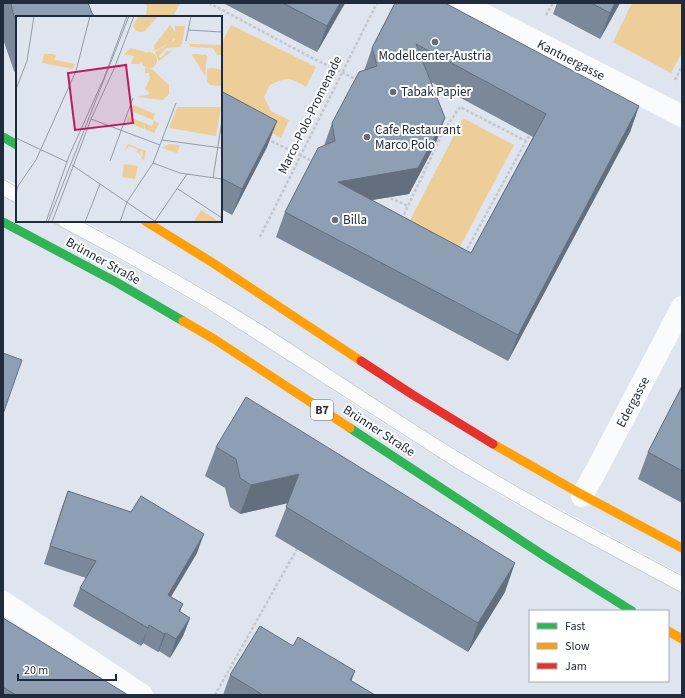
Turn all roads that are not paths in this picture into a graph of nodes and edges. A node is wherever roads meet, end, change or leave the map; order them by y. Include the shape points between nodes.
1 (461, 3) edge
2 (682, 116) edge
3 (3, 137) edge
4 (16, 144) edge
5 (3, 187) edge
6 (16, 194) edge
7 (3, 222) edge
8 (69, 222) edge
9 (147, 222) edge
10 (682, 307) edge
11 (582, 496) junction
12 (682, 548) edge
13 (682, 584) edge
14 (3, 602) edge
15 (630, 610) edge
16 (669, 632) edge
17 (682, 639) edge
18 (142, 695) edge

1 - 2 street, Kantnergasse
3 - 4 main road
5 - 6 lane
7 - 15 main road, Brünner Straße / B7 via 116,282 214,340
8 - 13 lane via 207,300 371,406 511,492
9 - 11 main road via 194,250 414,395
10 - 11 street, Edergasse
11 - 12 main road
14 - 18 street
16 - 17 main road

